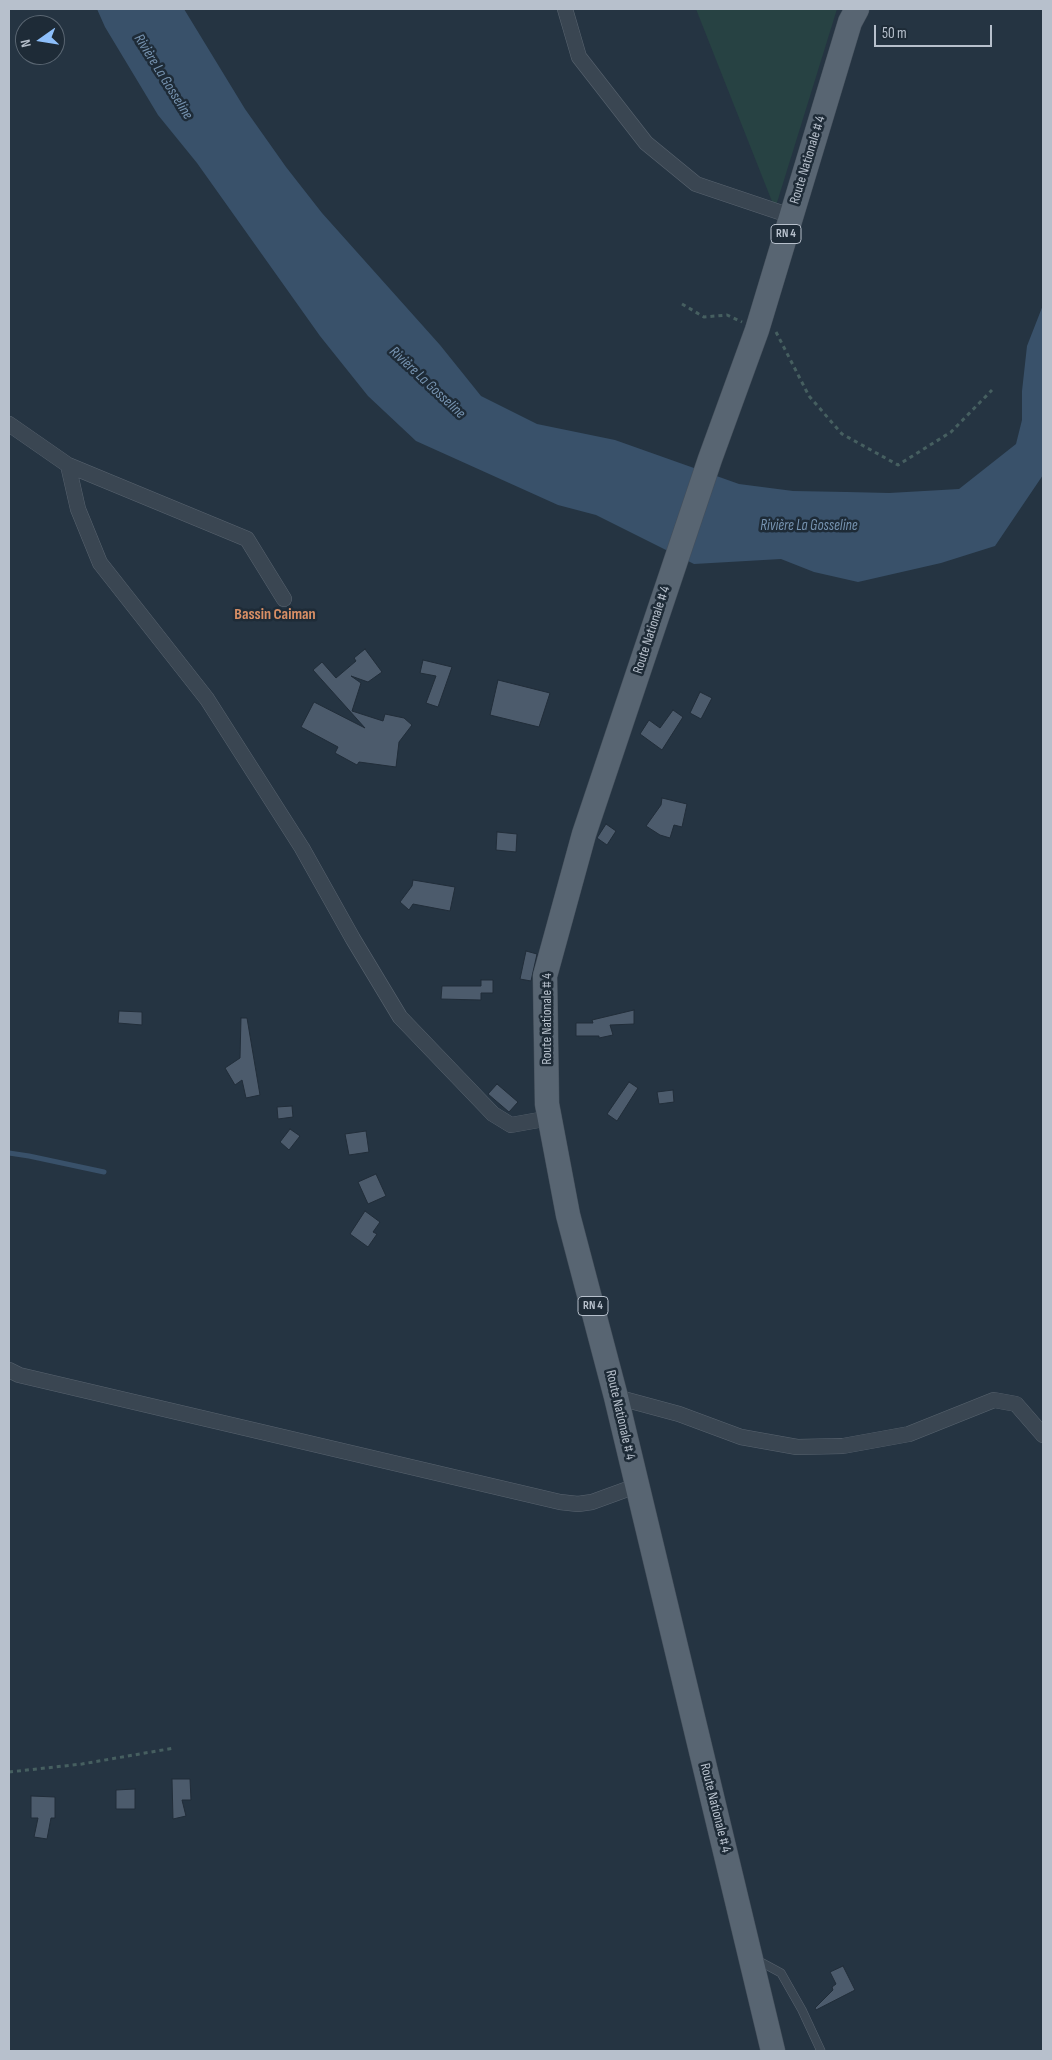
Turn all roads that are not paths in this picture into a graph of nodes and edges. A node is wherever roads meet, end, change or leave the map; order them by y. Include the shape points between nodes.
1 (565, 9) edge
2 (857, 9) edge
3 (791, 216) junction
4 (9, 424) edge
5 (68, 465) junction
6 (284, 599) dead end
7 (550, 1118) junction
8 (9, 1370) edge
9 (616, 1397) junction
10 (1043, 1434) edge
11 (636, 1486) junction
12 (752, 1958) junction
13 (773, 2051) edge
14 (821, 2051) edge

1 - 3 street via 579,57 646,143 696,184
2 - 3 main road, Route Nationale # 4 / RN 4 via 850,22
3 - 7 main road, Route Nationale # 4 / RN 4 via 760,319 584,834 544,976
4 - 5 street
5 - 6 street via 247,539
5 - 7 street via 78,509 100,563 207,699 302,848 400,1017 493,1114 511,1125
7 - 9 main road, Route Nationale # 4 / RN 4 via 568,1215
8 - 11 street via 48,1382 560,1502 592,1502
9 - 10 street via 679,1414 741,1437 797,1447 843,1446 909,1434 994,1400 1016,1404
9 - 11 main road, Route Nationale # 4 / RN 4
11 - 12 main road, Route Nationale # 4 / RN 4
12 - 13 main road, Route Nationale # 4 / RN 4
12 - 14 lane via 781,1973

